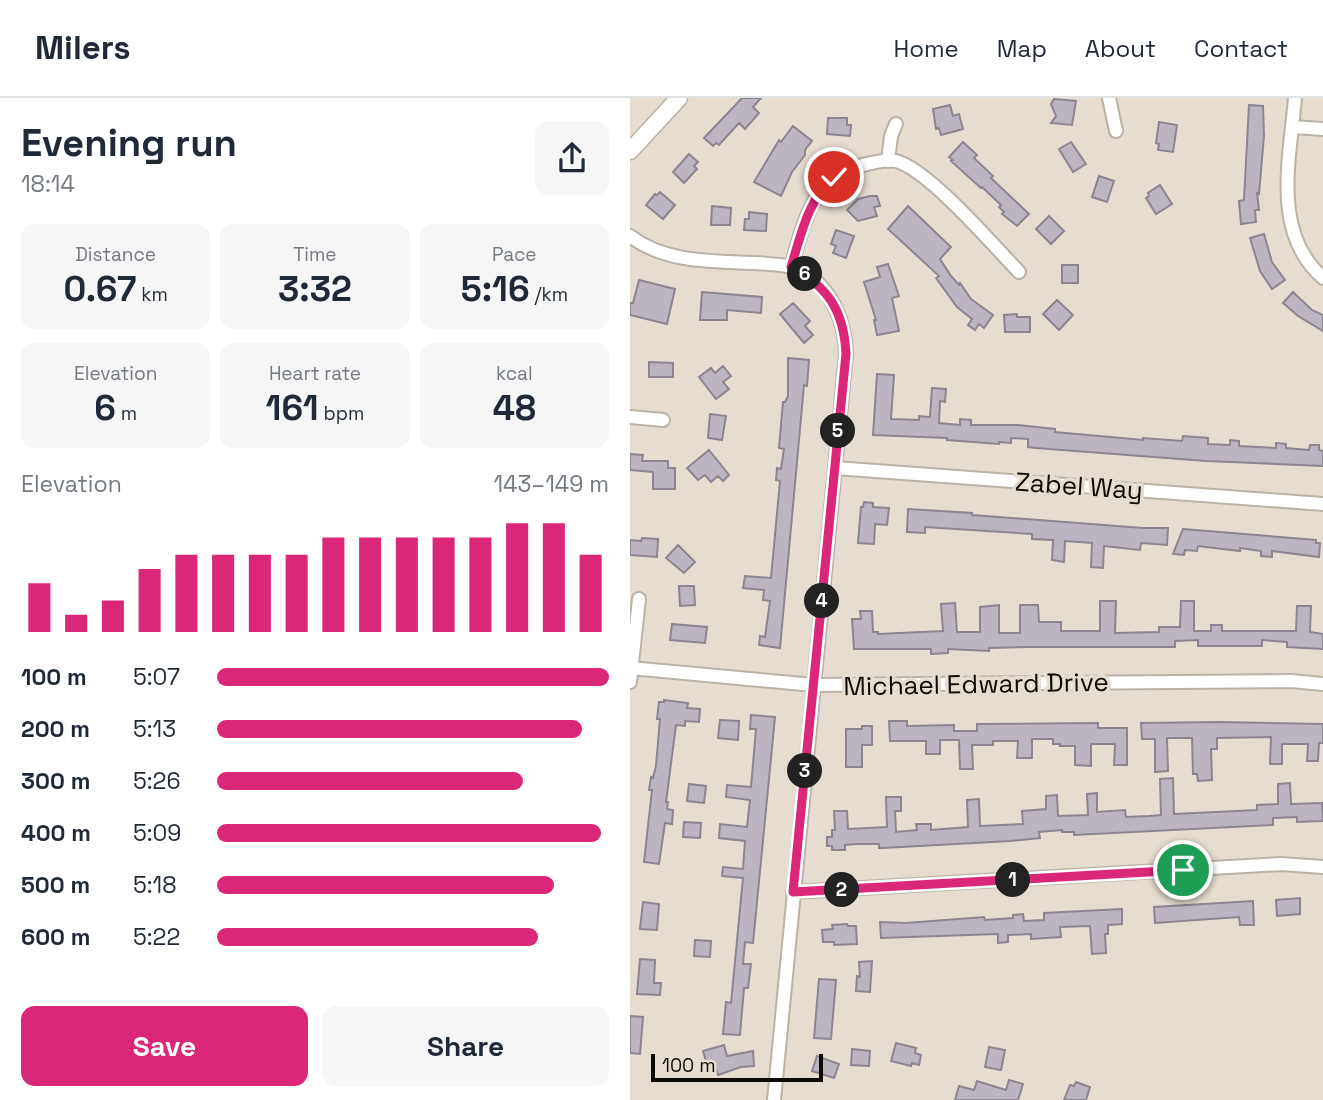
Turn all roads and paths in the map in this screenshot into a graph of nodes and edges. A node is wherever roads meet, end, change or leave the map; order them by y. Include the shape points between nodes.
1 (679, 98) edge
2 (1109, 98) edge
3 (1295, 98) edge
4 (896, 124) dead end
5 (1293, 127) junction
6 (1323, 129) edge
7 (1116, 131) dead end
8 (630, 151) edge
9 (888, 161) junction
10 (630, 236) edge
11 (791, 267) junction
12 (1019, 272) dead end
13 (1323, 278) edge
14 (630, 417) edge
15 (663, 419) dead end
16 (835, 468) junction
17 (1323, 505) edge
18 (639, 599) dead end
19 (631, 668) edge
20 (630, 682) edge
21 (1323, 684) edge
22 (814, 685) junction
23 (1323, 867) edge
24 (793, 892) junction
25 (774, 1100) edge

1 - 8 street
2 - 7 street
3 - 5 street
4 - 9 street
5 - 6 street
5 - 13 street via 1288,189 1291,229 1304,257
9 - 11 street via 851,169 823,187
9 - 12 street via 918,172
10 - 11 street via 664,254
11 - 16 street via 828,295 844,326 846,354
14 - 15 street
16 - 17 street, Zabel Way
16 - 22 street
18 - 19 street
19 - 20 street
19 - 22 street, Michael Edward Drive
21 - 22 street, Michael Edward Drive
22 - 24 street
23 - 24 street via 1281,864
24 - 25 street

